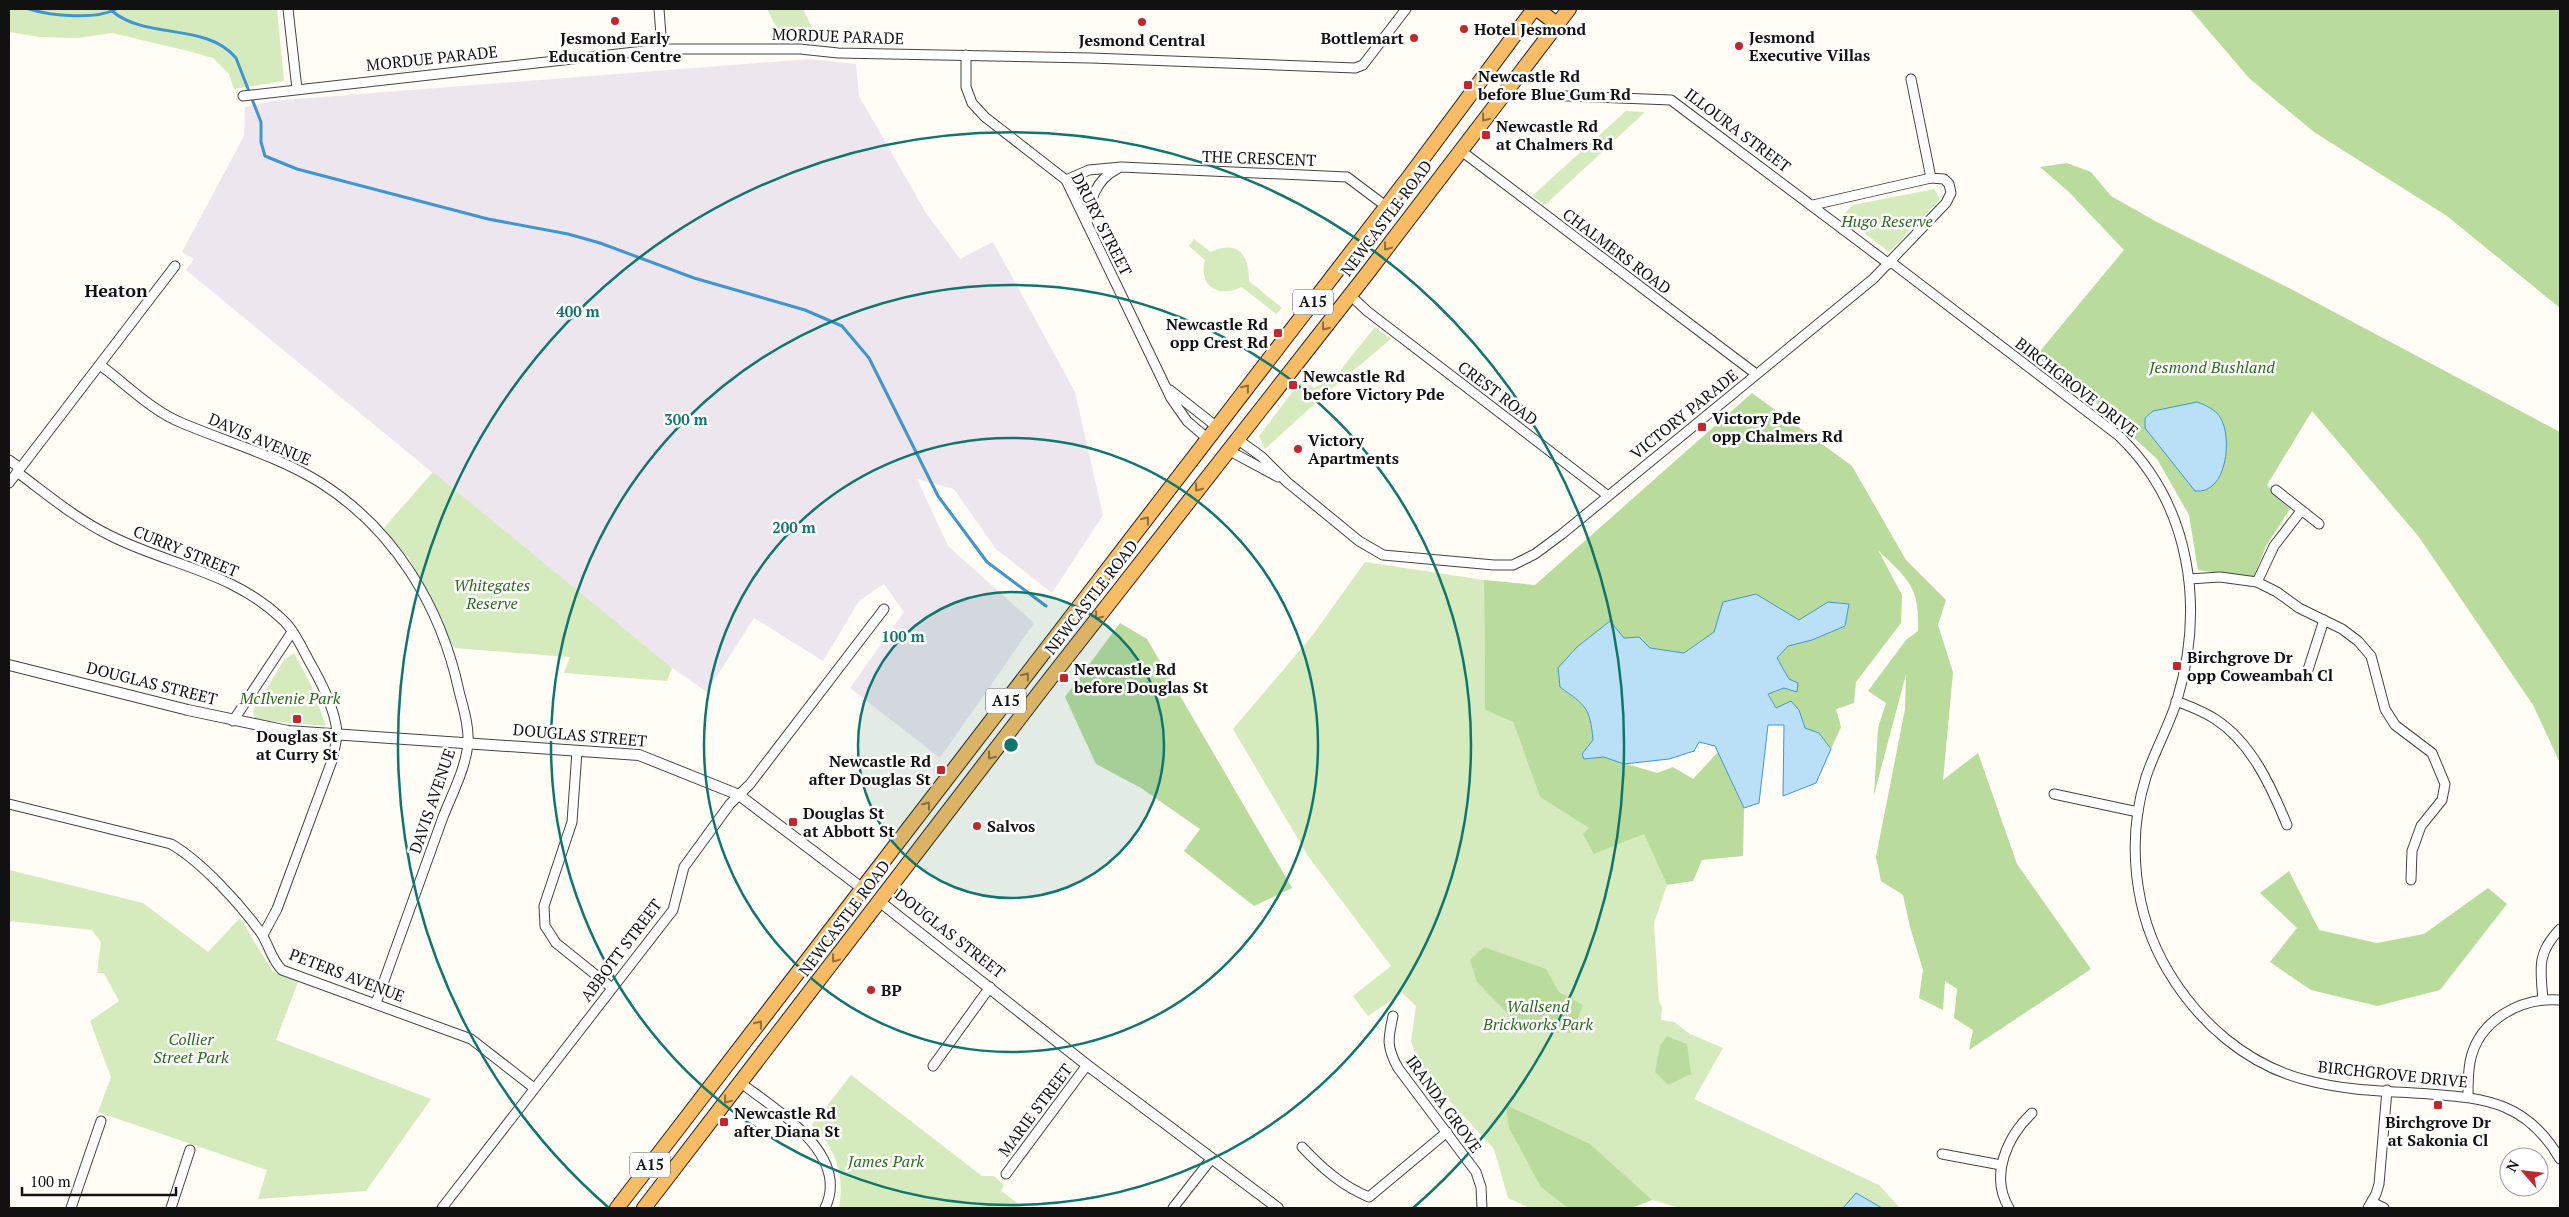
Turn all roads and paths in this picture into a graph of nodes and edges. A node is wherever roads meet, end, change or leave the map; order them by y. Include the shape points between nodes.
1 (288, 9) edge
2 (659, 9) edge
3 (1406, 9) edge
4 (1536, 9) edge
5 (1569, 9) edge
6 (1557, 24) junction
7 (662, 49) junction
8 (966, 55) junction
9 (1911, 78) dead end
10 (298, 88) junction
11 (1542, 95) dead end
12 (243, 96) dead end
13 (1460, 150) junction
14 (1120, 167) junction
15 (1931, 178) junction
16 (1066, 180) junction
17 (1813, 205) junction
18 (1386, 207) junction
19 (1087, 224) junction
20 (1890, 263) junction
21 (174, 266) dead end
22 (1350, 295) junction
23 (100, 365) junction
24 (1756, 374) junction
25 (1162, 380) junction
26 (1217, 427) junction
27 (1208, 439) junction
28 (1233, 444) junction
29 (9, 460) edge
30 (18, 470) junction
31 (1287, 482) junction
32 (9, 483) edge
33 (2276, 490) dead end
34 (1607, 495) junction
35 (2301, 511) junction
36 (2319, 524) dead end
37 (2189, 580) junction
38 (2257, 582) junction
39 (884, 609) dead end
40 (2324, 620) junction
41 (292, 632) junction
42 (9, 665) edge
43 (2306, 676) dead end
44 (2176, 701) junction
45 (234, 721) junction
46 (337, 734) junction
47 (468, 743) junction
48 (577, 751) junction
49 (2054, 794) dead end
50 (739, 795) junction
51 (9, 804) edge
52 (2138, 812) junction
53 (2287, 825) dead end
54 (2411, 880) dead end
55 (864, 890) junction
56 (879, 901) junction
57 (2560, 929) edge
58 (263, 935) junction
59 (990, 987) junction
60 (612, 988) junction
61 (2543, 999) junction
62 (2560, 1000) edge
63 (376, 1003) junction
64 (1393, 1016) dead end
65 (1087, 1065) junction
66 (933, 1066) dead end
67 (740, 1083) junction
68 (534, 1088) junction
69 (2387, 1090) junction
70 (2468, 1096) junction
71 (2032, 1113) dead end
72 (100, 1120) dead end
73 (1447, 1132) junction
74 (1302, 1147) dead end
75 (190, 1150) dead end
76 (1942, 1154) dead end
77 (1212, 1158) junction
78 (2560, 1159) edge
79 (2001, 1165) junction
80 (1006, 1174) dead end
81 (2370, 1205) edge
82 (71, 1208) edge
83 (171, 1208) edge
84 (442, 1208) edge
85 (617, 1208) edge
86 (644, 1208) edge
87 (826, 1208) edge
88 (1173, 1208) edge
89 (1278, 1208) edge
90 (1482, 1208) edge
91 (2009, 1208) edge
92 (2384, 1208) edge

1 - 10 street
2 - 7 street
3 - 8 street, MORDUE PARADE via 1363,65 1355,68
4 - 6 highway
4 - 18 highway, NEWCASTLE ROAD / A15
5 - 6 highway, NEWCASTLE ROAD / A15
6 -> 13 highway, NEWCASTLE ROAD / A15
7 - 8 street, MORDUE PARADE via 775,48 838,53
7 - 10 street, MORDUE PARADE
8 - 16 street, DRURY STREET via 966,87 972,103 985,117
9 - 15 street
10 - 12 street, MORDUE PARADE
11 - 17 street, ILLOURA STREET via 1671,100
13 -> 22 highway, NEWCASTLE ROAD / A15
13 - 24 street, CHALMERS ROAD
14 - 16 street, THE CRESCENT via 1089,170
14 - 18 street, THE CRESCENT via 1347,177
14 - 19 street via 1109,173 1094,192
15 - 17 street
15 - 20 street, VICTORY PARADE via 1947,182 1951,193 1949,199
16 - 19 street, DRURY STREET
17 - 20 street, ILLOURA STREET
26 -> 18 highway, NEWCASTLE ROAD / A15
19 - 25 street, DRURY STREET
20 - 24 street, VICTORY PARADE
20 - 37 street, BIRCHGROVE DRIVE via 2132,448 2151,472 2171,509 2181,538
21 - 23 street
22 -> 28 highway, NEWCASTLE ROAD / A15
22 - 34 street, CREST ROAD via 1366,311
23 - 30 street
23 - 47 street, DAVIS AVENUE via 174,419 281,461 320,482 371,523 398,554 436,618 453,661
24 - 34 street, VICTORY PARADE
25 - 26 street, DRURY STREET via 1182,401
25 - 27 street, DRURY STREET via 1182,415
26 - 27 highway, NEWCASTLE ROAD / A15
26 - 28 highway
27 - 28 highway
55 -> 27 highway, NEWCASTLE ROAD / A15
28 - 31 street, VICTORY PARADE
28 - 31 street, VICTORY PARADE via 1262,457
28 -> 56 highway, NEWCASTLE ROAD / A15
29 - 30 street, CURRY STREET
30 - 32 street
30 - 41 street, CURRY STREET via 79,519 144,552 227,580 277,615
31 - 34 street, VICTORY PARADE via 1359,541 1383,555 1494,565 1513,565 1530,558
33 - 35 street
35 - 36 street
35 - 38 street via 2274,546
37 - 38 street via 2220,577
37 - 44 street, BIRCHGROVE DRIVE via 2187,655
38 - 40 street
39 - 50 street, ABBOTT STREET
40 - 43 street
40 - 54 street via 2358,641 2371,656 2385,709 2395,725 2432,753 2445,784 2442,800 2421,826 2412,851
41 - 45 street
41 - 46 street, CURRY STREET via 321,684
42 - 45 street, DOUGLAS STREET
44 - 52 street, BIRCHGROVE DRIVE via 2145,779
44 - 53 street via 2214,718 2244,745 2276,798
45 - 46 street, DOUGLAS STREET via 288,731
46 - 47 street, DOUGLAS STREET
46 - 58 street, CURRY STREET via 333,758 277,909
47 - 48 street, DOUGLAS STREET
47 - 63 street, DAVIS AVENUE
48 - 50 street, DOUGLAS STREET via 639,755
48 - 60 street via 572,822 544,906 545,926 556,943
49 - 52 street
50 - 55 street, DOUGLAS STREET
50 - 60 street, ABBOTT STREET via 684,867 673,910
51 - 58 street, PETERS AVENUE via 171,844 213,878
52 - 69 street, BIRCHGROVE DRIVE via 2135,847 2145,919 2166,969 2195,1010 2231,1044 2288,1075 2323,1084
55 - 56 highway, DOUGLAS STREET
85 -> 55 highway, NEWCASTLE ROAD / A15
56 - 59 street, DOUGLAS STREET
56 -> 67 highway, NEWCASTLE ROAD / A15
57 - 61 street via 2549,941 2540,964
58 - 63 street, PETERS AVENUE via 282,970
59 - 65 street, DOUGLAS STREET
59 - 66 street
60 - 68 street, ABBOTT STREET
61 - 62 street
61 - 70 street via 2508,1011 2484,1032 2470,1061
63 - 68 street, PETERS AVENUE via 472,1039
64 - 73 street, IRANDA GROVE via 1388,1036 1390,1054
65 - 77 street, DOUGLAS STREET
65 - 80 street, MARIE STREET
67 -> 86 highway, NEWCASTLE ROAD / A15
67 - 87 street via 809,1137 820,1150 830,1175
68 - 84 street, ABBOTT STREET
69 - 70 street, BIRCHGROVE DRIVE
69 - 81 street via 2381,1171
70 - 78 street, BIRCHGROVE DRIVE via 2497,1103 2523,1116 2545,1135
71 - 79 street via 2017,1127
72 - 82 street
73 - 74 street via 1369,1197 1324,1170
73 - 90 street, IRANDA GROVE via 1476,1172
75 - 83 street
76 - 79 street
77 - 88 street
77 - 89 street, DOUGLAS STREET
79 - 91 street via 2002,1186
81 - 92 street

